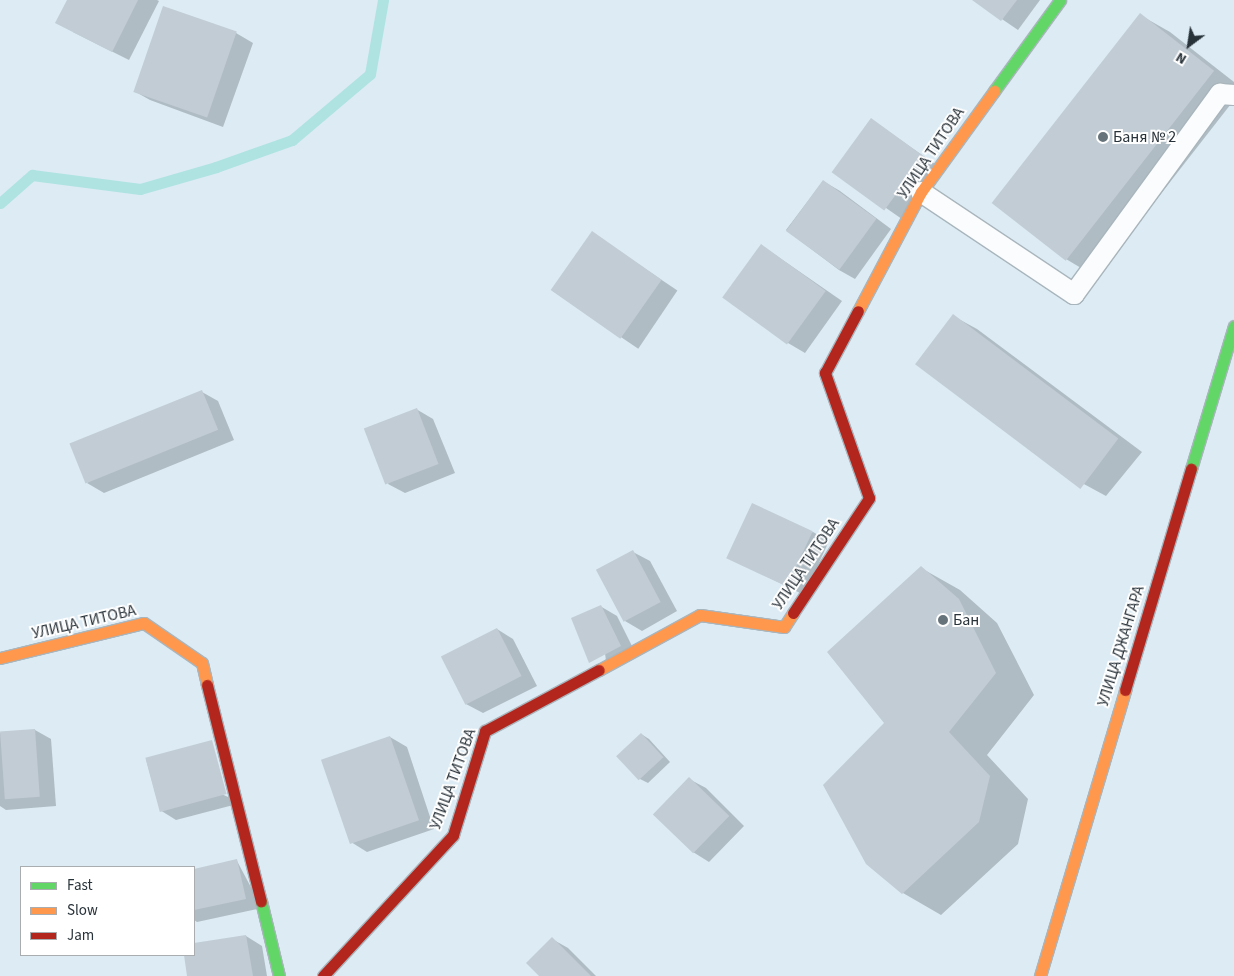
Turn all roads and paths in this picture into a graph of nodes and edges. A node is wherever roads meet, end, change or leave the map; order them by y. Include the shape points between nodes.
1 (1060, 0) edge
2 (1234, 95) edge
3 (921, 192) junction
4 (1234, 326) edge
5 (0, 658) edge
6 (279, 976) edge
7 (323, 976) edge
8 (1040, 976) edge

1 - 3 street, УЛИЦА ТИТОВА
2 - 3 lane via 1220,94 1074,294
3 - 7 street, УЛИЦА ТИТОВА via 825,373 869,498 784,627 700,614 485,731 453,835
4 - 8 street, УЛИЦА ДЖАНГАРА
5 - 6 street, УЛИЦА ТИТОВА via 144,623 202,663

